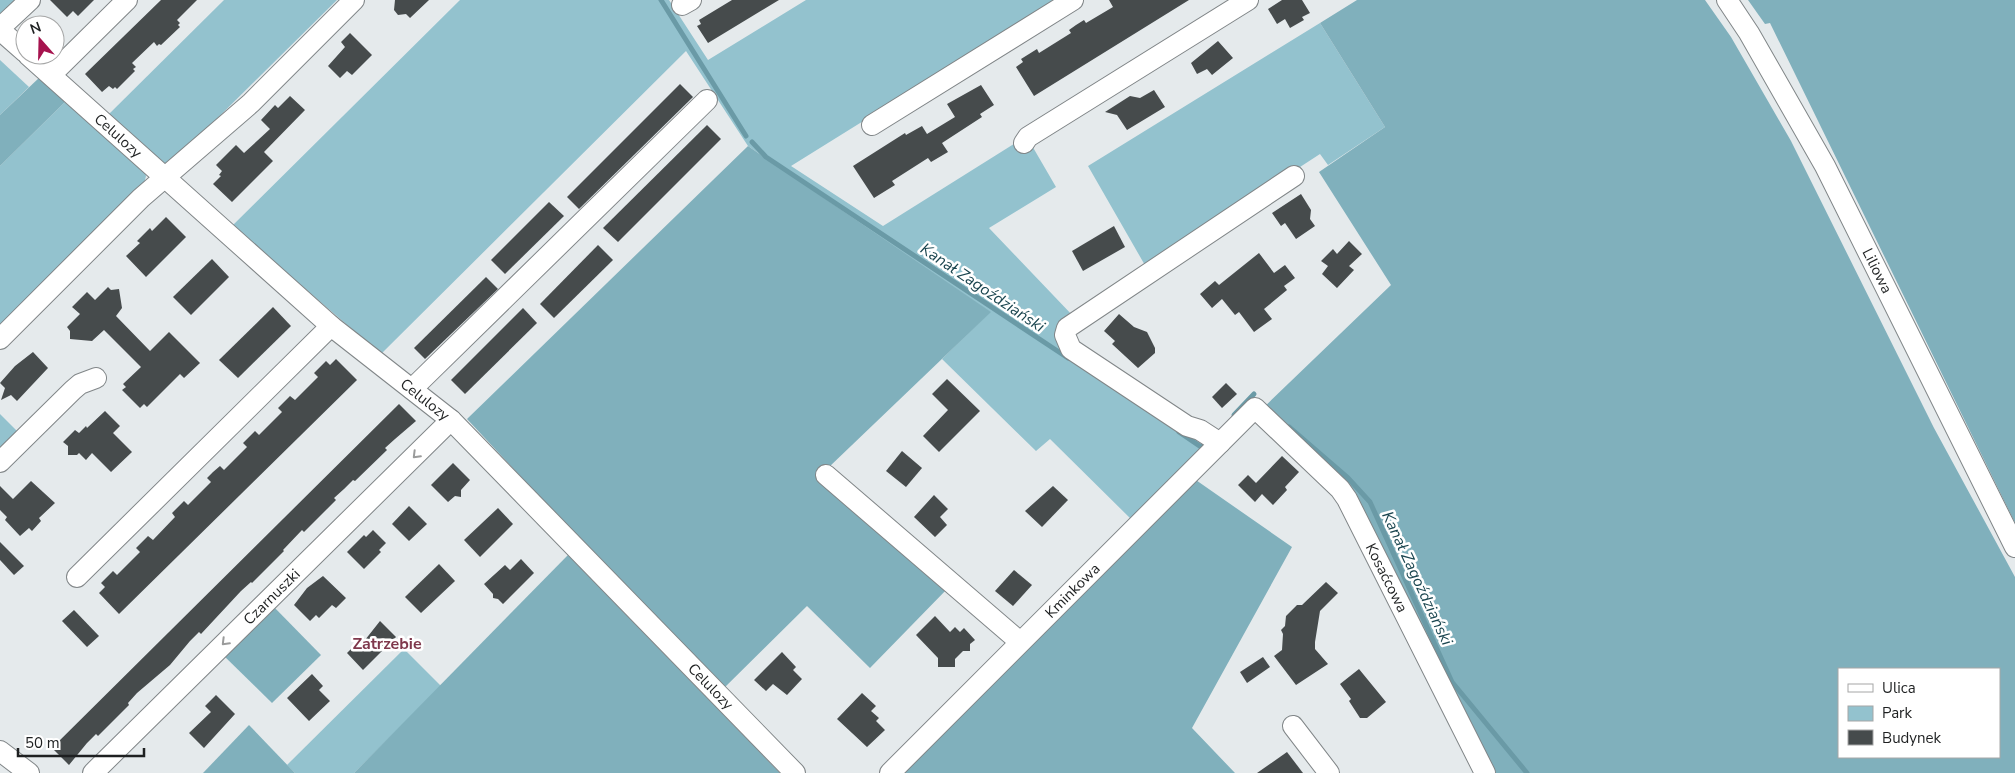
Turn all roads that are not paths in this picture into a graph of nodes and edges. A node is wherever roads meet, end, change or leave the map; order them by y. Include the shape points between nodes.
1 (30, 0) edge
2 (127, 0) edge
3 (354, 0) edge
4 (1073, 0) edge
5 (1248, 0) edge
6 (1727, 0) edge
7 (0, 29) edge
8 (15, 43) edge
9 (40, 65) edge
10 (51, 75) junction
11 (707, 100) dead end
12 (872, 124) dead end
13 (1024, 143) dead end
14 (1294, 176) dead end
15 (166, 177) junction
16 (331, 326) junction
17 (0, 339) edge
18 (96, 378) dead end
19 (412, 389) junction
20 (1255, 408) joint
21 (451, 420) junction
22 (1220, 443) junction
23 (0, 462) edge
24 (826, 475) dead end
25 (2015, 548) edge
26 (77, 578) dead end
27 (1020, 642) junction
28 (1293, 726) dead end
29 (0, 751) edge
30 (29, 773) edge
31 (93, 773) edge
32 (796, 773) edge
33 (890, 773) edge
34 (1329, 773) edge
35 (1485, 773) edge

1 - 7 street
2 - 10 street
3 - 15 street via 251,103
4 - 12 street
5 - 13 street via 1028,137
6 - 25 street, Liliowa via 1825,166
7 - 8 street
9 - 10 street, Celulozy
10 - 15 street, Celulozy
11 - 19 street
14 - 22 street via 1067,328 1065,335 1071,349 1187,426
15 - 16 street, Celulozy
15 - 17 street
16 - 19 street, Celulozy
16 - 26 street
18 - 23 street via 73,390
19 - 21 street, Celulozy
20 - 22 street, Kminkowa
20 - 35 street, Kosaćcowa via 1347,499
21 -> 31 street, Czarnuszki
21 - 32 street, Celulozy
22 - 27 street, Kminkowa
24 - 27 street
27 - 33 street, Kminkowa
28 - 34 street
29 - 30 street

